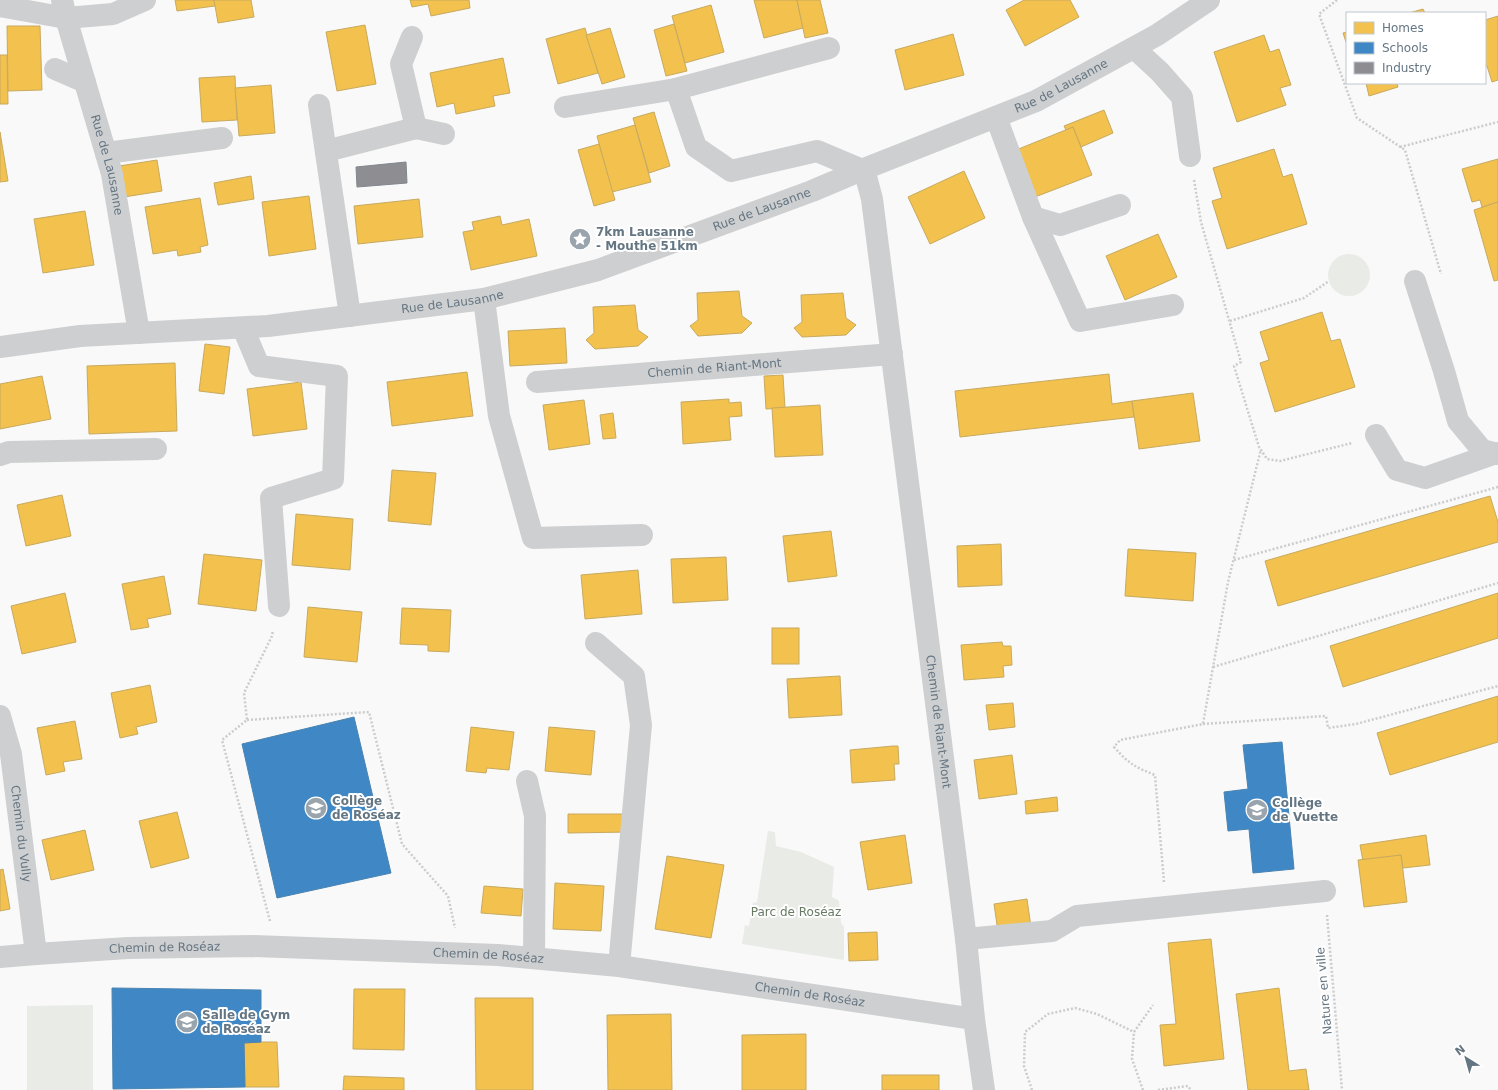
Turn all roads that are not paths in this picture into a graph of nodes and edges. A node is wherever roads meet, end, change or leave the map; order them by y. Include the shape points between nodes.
1 (145, 0) edge
2 (1209, 0) edge
3 (0, 6) edge
4 (64, 9) edge
5 (412, 38) dead end
6 (829, 48) dead end
7 (1134, 48) junction
8 (55, 69) dead end
9 (85, 82) junction
10 (676, 90) junction
11 (319, 105) dead end
12 (565, 107) dead end
13 (996, 117) junction
14 (416, 128) junction
15 (444, 134) dead end
16 (222, 138) dead end
17 (326, 150) junction
18 (106, 153) junction
19 (1190, 156) road end
20 (863, 169) junction
21 (1120, 204) dead end
22 (1033, 217) junction
23 (1415, 281) road end
24 (484, 299) junction
25 (1173, 305) dead end
26 (350, 316) junction
27 (243, 328) junction
28 (139, 333) junction
29 (0, 346) edge
30 (892, 354) junction
31 (537, 382) dead end
32 (1376, 435) road end
33 (156, 449) dead end
34 (1497, 453) edge
35 (0, 455) edge
36 (642, 534) dead end
37 (279, 606) dead end
38 (596, 643) dead end
39 (0, 716) edge
40 (527, 781) dead end
41 (1325, 891) road end
42 (966, 939) junction
43 (36, 954) junction
44 (0, 957) edge
45 (534, 958) junction
46 (619, 966) junction
47 (974, 1019) junction
48 (984, 1090) edge

1 - 4 street via 114,14
2 - 7 street, Rue de Lausanne
3 - 4 street
4 - 9 street, Rue de Lausanne
5 - 14 street via 402,64
6 - 10 street
7 - 13 street, Rue de Lausanne via 1036,101
7 - 19 street via 1182,97
8 - 9 street
9 - 18 street, Rue de Lausanne
10 - 12 street
10 - 20 street via 696,147 730,171 817,151
11 - 17 street
13 - 20 street, Rue de Lausanne
13 - 22 street
14 - 15 street
14 - 17 street
16 - 18 street
17 - 26 street
18 - 28 street, Rue de Lausanne via 112,174
20 - 24 street, Rue de Lausanne via 812,191 598,270
20 - 30 street, Chemin de Riant-Mont via 872,199
21 - 22 street via 1060,225
22 - 25 street via 1080,321
23 - 34 street via 1458,420 1482,450
24 - 26 street, Rue de Lausanne
24 - 36 street via 499,416 533,538
26 - 27 street, Rue de Lausanne
27 - 28 street, Rue de Lausanne
27 - 37 street via 259,366 337,376 333,479 271,498
28 - 29 street, Rue de Lausanne via 80,336
30 - 31 street, Chemin de Riant-Mont
30 - 42 street, Chemin de Riant-Mont
32 - 34 street via 1397,470 1425,478
33 - 35 street via 8,452
38 - 46 street via 634,676 641,725
39 - 43 street, Chemin du Vully via 11,754
40 - 45 street via 535,816
41 - 42 street via 1077,916 1052,931
42 - 47 street, Chemin de Riant-Mont
43 - 44 street, Chemin de Roséaz
43 - 45 street, Chemin de Roséaz via 128,948 252,946
45 - 46 street, Chemin de Roséaz
46 - 47 street, Chemin de Roséaz
47 - 48 street, Chemin de Riant-Mont

